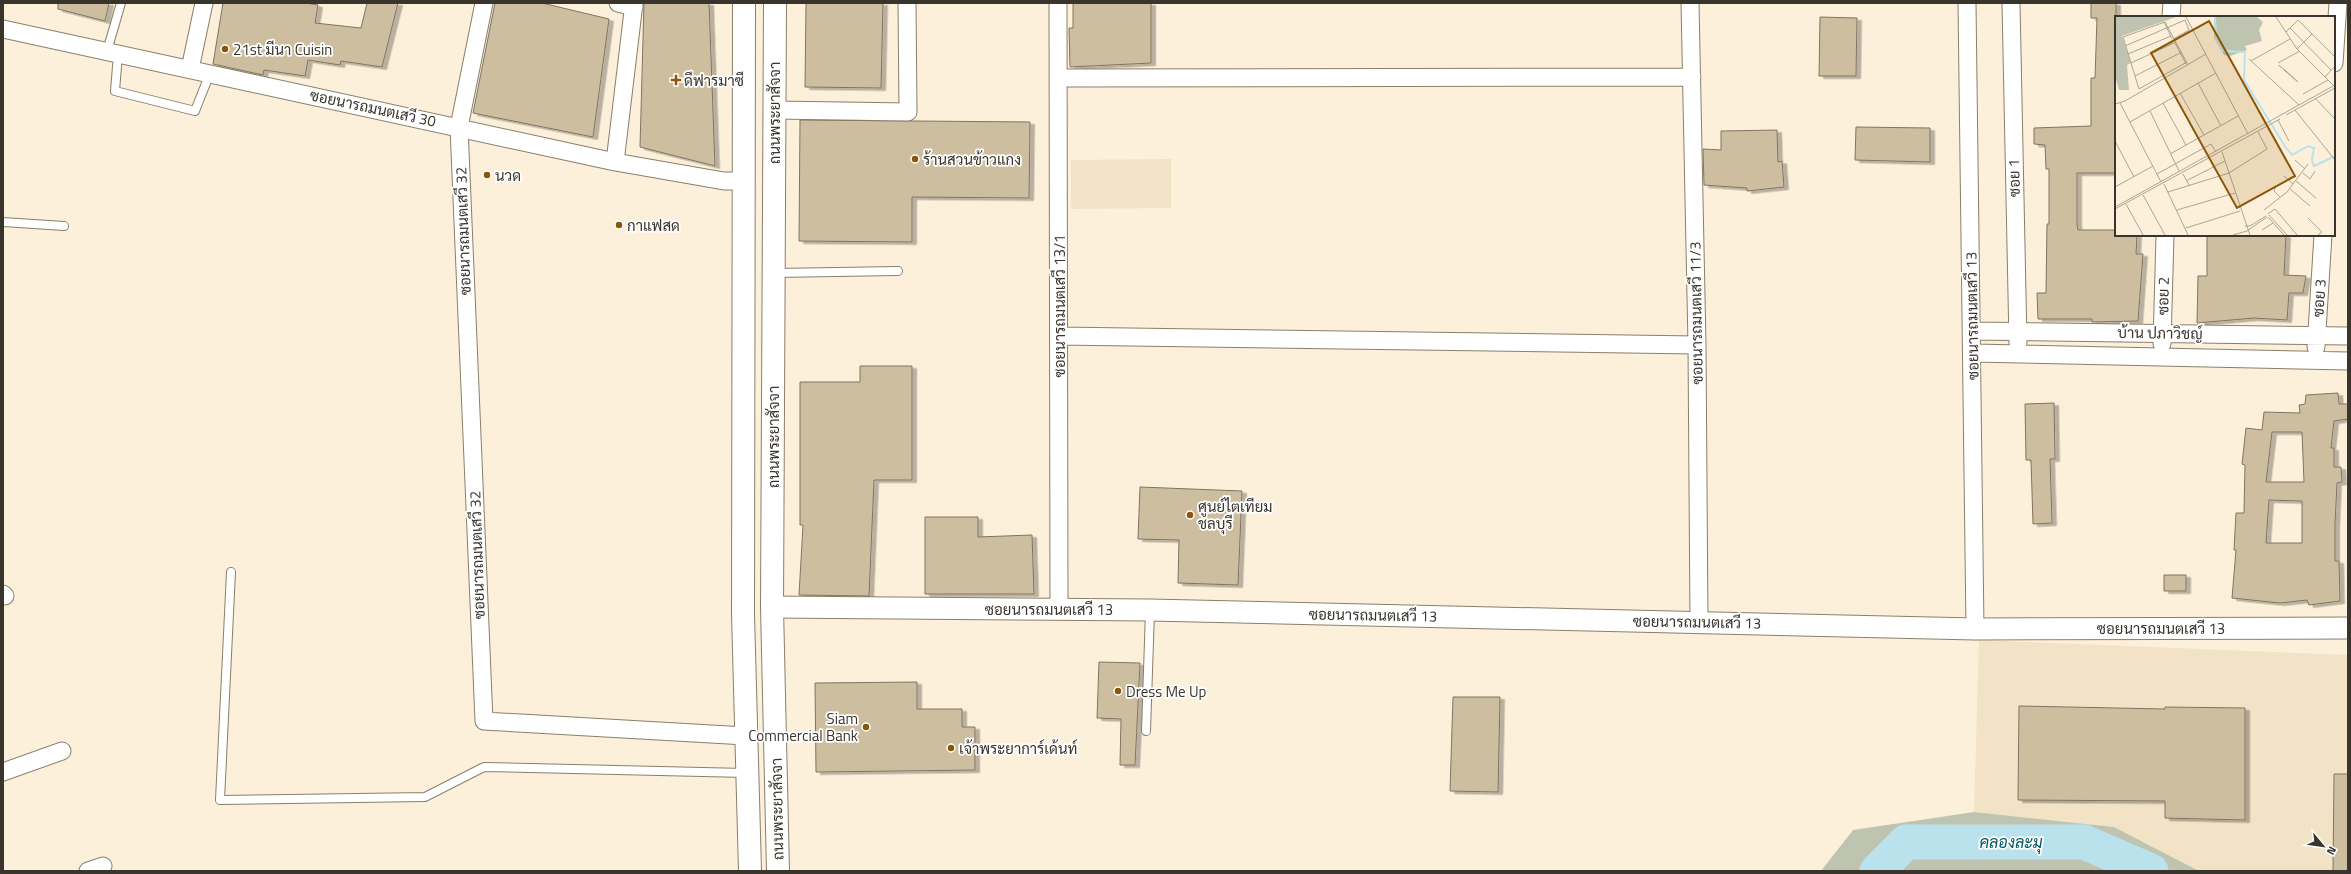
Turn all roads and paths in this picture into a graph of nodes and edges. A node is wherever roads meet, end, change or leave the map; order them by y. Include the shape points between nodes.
1 (121, 3) edge
2 (204, 3) edge
3 (484, 3) edge
4 (744, 3) edge
5 (775, 3) edge
6 (907, 3) edge
7 (1058, 3) edge
8 (1690, 3) edge
9 (1967, 3) edge
10 (2011, 3) edge
11 (2172, 3) edge
12 (2338, 3) edge
13 (629, 4) edge
14 (2172, 16) edge
15 (3, 29) edge
16 (2335, 48) edge
17 (113, 52) junction
18 (190, 69) junction
19 (210, 73) junction
20 (1692, 77) junction
21 (1058, 78) junction
22 (774, 110) junction
23 (459, 127) junction
24 (615, 162) junction
25 (744, 181) junction
26 (3, 222) edge
27 (64, 226) dead end
28 (2165, 236) edge
29 (2323, 236) edge
30 (774, 272) junction
31 (898, 272) dead end
32 (1972, 331) junction
33 (2018, 332) junction
34 (2162, 333) junction
35 (2317, 335) junction
36 (1059, 336) junction
37 (2348, 336) edge
38 (1697, 345) junction
39 (1973, 353) junction
40 (2019, 353) junction
41 (2162, 356) junction
42 (2316, 360) junction
43 (2348, 361) edge
44 (231, 572) dead end
45 (772, 607) junction
46 (1059, 609) junction
47 (1150, 610) junction
48 (1698, 622) junction
49 (2348, 628) edge
50 (1975, 629) junction
51 (1146, 731) dead end
52 (746, 736) junction
53 (62, 751) dead end
54 (3, 772) edge
55 (747, 773) junction
56 (750, 871) edge
57 (778, 871) edge

1 - 17 lane
2 - 18 street
3 - 23 street
4 - 25 main road, ถนนพระยาสัจจา
5 - 22 main road, ถนนพระยาสัจจา
6 - 22 street via 908,112
7 - 21 street, ซอยนารถมนตเสวี 13/1
8 - 20 street, ซอยนารถมนตเสวี 11/3
9 - 32 street, ซอยนารถมนตเสวี 13
10 - 33 street, ซอย 1
11 - 14 street
12 - 16 street
13 - 24 street
15 - 17 street, ซอยนารถมนตเสวี 30
17 - 18 street, ซอยนารถมนตเสวี 30
17 - 19 lane via 115,91 195,111
18 - 19 street, ซอยนารถมนตเสวี 30
19 - 23 street, ซอยนารถมนตเสวี 30
20 - 21 street
20 - 38 street, ซอยนารถมนตเสวี 11/3
21 - 36 street, ซอยนารถมนตเสวี 13/1
22 - 30 main road, ถนนพระยาสัจจา
23 - 24 street, ซอยนารถมนตเสวี 30
23 - 52 street, ซอยนารถมนตเสวี 32 via 484,721
24 - 25 street, ซอยนารถมนตเสวี 30 via 724,181
25 - 52 main road, ถนนพระยาสัจจา via 743,614
26 - 27 lane
28 - 34 street, ซอย 2
29 - 35 street, ซอย 3
30 - 31 lane
30 - 45 main road, ถนนพระยาสัจจา
32 - 33 street, บ้าน ปภาวิชญ์
32 - 39 street, ซอยนารถมนตเสวี 13
33 - 34 street, บ้าน ปภาวิชญ์
33 - 40 street, ซอย 1
34 - 35 street, บ้าน ปภาวิชญ์
34 - 41 street, ซอย 2
35 - 37 street, บ้าน ปภาวิชญ์
35 - 42 street, ซอย 3
36 - 38 street
36 - 46 street, ซอยนารถมนตเสวี 13/1
38 - 48 street, ซอยนารถมนตเสวี 11/3
39 - 40 street, บ้าน ปภาวิชญ์
39 - 50 street, ซอยนารถมนตเสวี 13
40 - 41 street, บ้าน ปภาวิชญ์
41 - 42 street, บ้าน ปภาวิชญ์
42 - 43 street, บ้าน ปภาวิชญ์
44 - 55 lane via 220,800 425,797 484,768
45 - 46 street, ซอยนารถมนตเสวี 13
45 - 57 main road, ถนนพระยาสัจจา
46 - 47 street, ซอยนารถมนตเสวี 13
47 - 48 street, ซอยนารถมนตเสวี 13
47 - 51 lane
48 - 50 street, ซอยนารถมนตเสวี 13
49 - 50 street, ซอยนารถมนตเสวี 13
52 - 55 main road, ถนนพระยาสัจจา
53 - 54 street
55 - 56 main road, ถนนพระยาสัจจา

